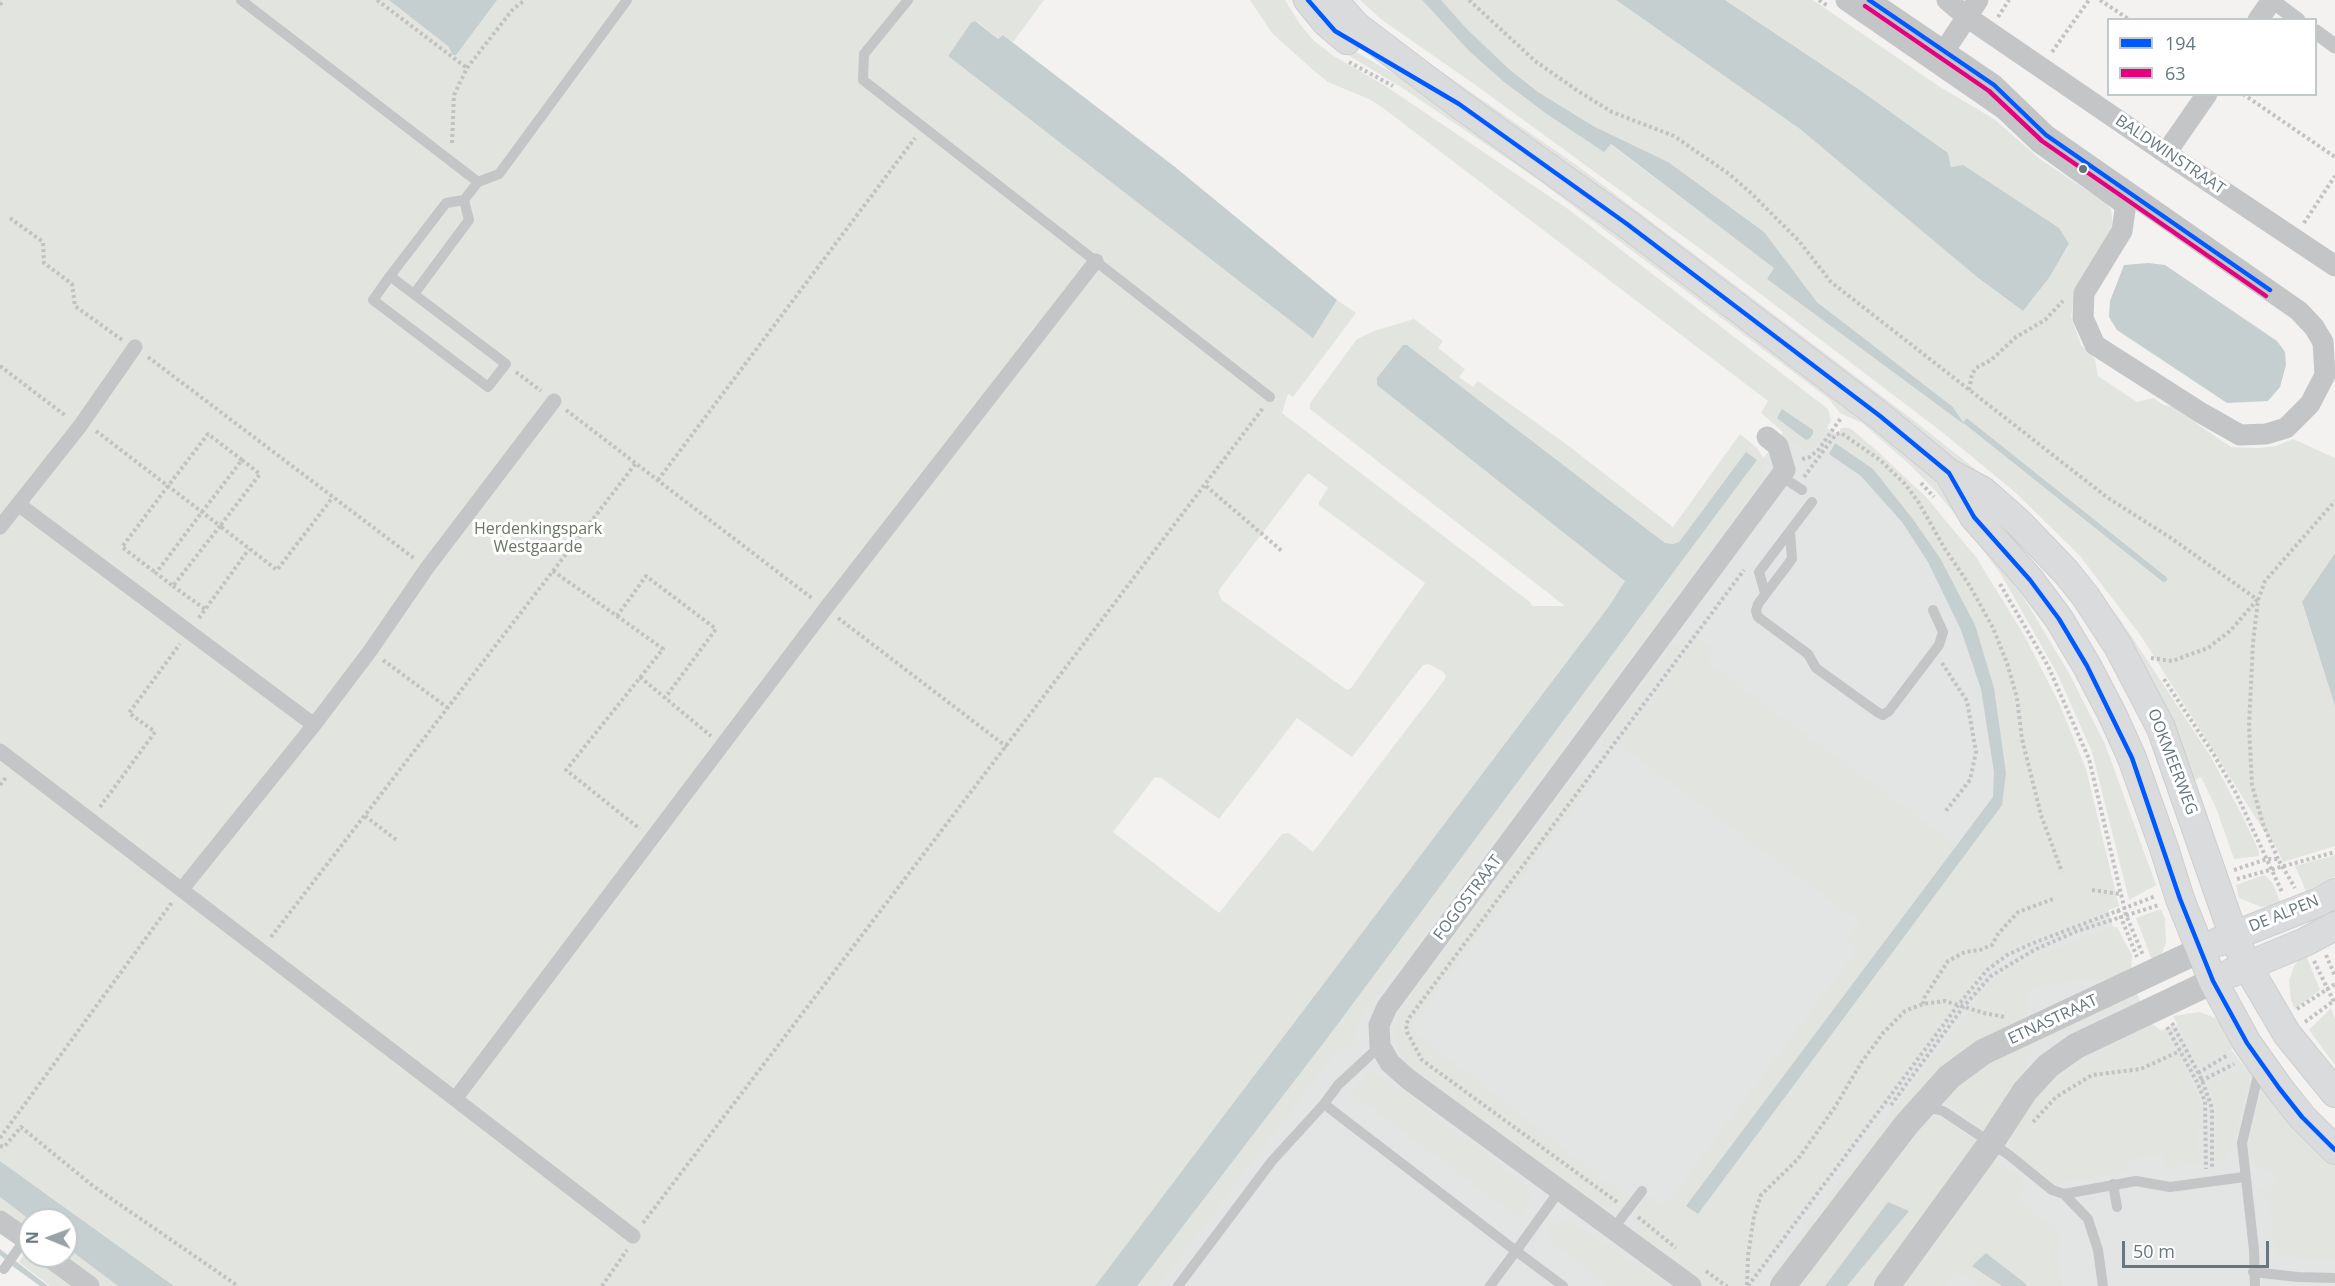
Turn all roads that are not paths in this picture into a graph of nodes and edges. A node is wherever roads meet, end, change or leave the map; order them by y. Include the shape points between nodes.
1 (241, 0) edge
2 (627, 0) edge
3 (1308, 0) edge
4 (1334, 0) edge
5 (1846, 0) edge
6 (1869, 0) edge
7 (1947, 0) edge
8 (2271, 0) edge
9 (905, 1) edge
10 (1972, 8) edge
11 (2259, 18) edge
12 (2295, 18) edge
13 (2317, 33) edge
14 (2335, 46) edge
15 (1941, 56) junction
16 (2206, 96) edge
17 (1459, 104) junction
18 (2166, 153) junction
19 (478, 182) junction
20 (464, 200) junction
21 (1096, 261) junction
22 (2335, 266) edge
23 (390, 276) junction
24 (414, 294) junction
25 (135, 347) road end
26 (1270, 397) road end
27 (554, 401) road end
28 (1767, 437) dead end
29 (1782, 470) junction
30 (1949, 472) junction
31 (1802, 490) road end
32 (1812, 502) dead end
33 (18, 504) junction
34 (0, 527) edge
35 (1790, 532) junction
36 (1765, 593) junction
37 (1933, 610) dead end
38 (314, 725) junction
39 (0, 751) edge
40 (182, 889) junction
41 (2335, 893) edge
42 (2335, 926) edge
43 (2234, 934) junction
44 (2200, 950) junction
45 (2247, 966) junction
46 (2213, 981) junction
47 (1380, 1046) junction
48 (2261, 1062) junction
49 (2335, 1094) edge
50 (455, 1099) junction
51 (1324, 1104) junction
52 (1920, 1108) junction
53 (2000, 1149) junction
54 (2335, 1150) edge
55 (2244, 1177) junction
56 (2113, 1184) junction
57 (1560, 1190) junction
58 (1642, 1191) dead end
59 (2064, 1194) junction
60 (2117, 1207) dead end
61 (0, 1221) edge
62 (1613, 1229) junction
63 (633, 1236) road end
64 (18, 1240) edge
65 (18, 1251) edge
66 (1516, 1251) junction
67 (64, 1268) edge
68 (4, 1269) dead end
69 (2253, 1272) junction
70 (1697, 1278) edge
71 (2335, 1278) edge
72 (89, 1286) edge
73 (1178, 1286) edge
74 (1490, 1286) edge
75 (1563, 1286) edge
76 (1783, 1286) edge
77 (1887, 1286) edge
78 (2103, 1286) edge
79 (2245, 1286) edge
80 (2255, 1286) edge

1 - 19 lane
2 - 19 lane via 499,174
3 - 17 main road, OOKMEERWEG via 1345,39
4 - 17 main road, OOKMEERWEG via 1356,26
5 - 15 street
6 - 15 street
7 - 10 street, BALDWINSTRAAT
8 - 11 street
8 - 12 street
9 - 21 lane via 864,54 863,80
10 - 15 street
10 - 18 street, BALDWINSTRAAT via 2041,68
13 - 14 street
15 - 15 street via 1994,85 2046,135 2300,311 2324,342 2325,375 2310,404 2286,428 2240,435 2096,345 2083,318 2084,293 2122,231 2123,203 2040,143
16 - 18 street
17 - 30 main road, OOKMEERWEG via 1627,224
18 - 22 street, BALDWINSTRAAT
19 - 20 lane
20 - 23 lane via 446,203
20 - 24 lane via 469,220
21 - 26 lane
21 - 50 street via 826,609
23 - 24 lane
23 - 24 lane via 373,300 488,387 506,364
25 - 33 street via 82,424
27 - 38 street
28 - 29 street via 1778,446
29 - 31 lane
29 - 47 street, FOGOSTRAAT via 1387,1007 1378,1025
30 - 43 main road, OOKMEERWEG via 1983,491 2044,548 2086,597 2118,646 2161,728
30 - 44 main road, OOKMEERWEG via 1974,517 2059,619 2114,716
32 - 35 lane
33 - 34 street
33 - 38 street
35 - 36 lane via 1792,559
35 - 36 lane via 1759,572
36 - 37 lane via 1756,611 1758,617 1808,654 1816,668 1883,715 1942,638
38 - 40 street
39 - 40 street
40 - 50 street
41 - 43 main road, DE ALPEN
42 - 45 main road, DE ALPEN
43 - 44 main road, DE ALPEN
43 - 45 main road, OOKMEERWEG
44 - 46 main road, OOKMEERWEG
44 - 52 street, ETNASTRAAT via 1983,1052 1949,1077
45 - 46 main road, DE ALPEN
45 - 49 main road, OOKMEERWEG via 2287,1034
46 - 48 main road, OOKMEERWEG
46 - 53 street, ETNASTRAAT via 2076,1046 2048,1065 2025,1092
47 - 51 lane via 1338,1085
47 - 57 street via 1390,1063 1408,1079
48 - 54 main road, OOKMEERWEG via 2302,1117
48 - 55 lane via 2242,1143
50 - 63 street
51 - 66 lane
51 - 73 lane via 1272,1161
52 - 53 lane via 1943,1111
52 - 76 street, ETNASTRAAT
53 - 59 lane via 2052,1190
53 - 77 street, ETNASTRAAT
55 - 56 lane via 2170,1187 2136,1181
55 - 69 lane via 2254,1250
56 - 59 lane
56 - 60 lane
57 - 62 street
57 - 66 lane
58 - 62 lane
59 - 78 lane via 2088,1219
61 - 64 street
62 - 70 street
65 - 68 lane
66 - 74 lane
66 - 75 lane
67 - 72 street
69 - 71 lane
69 - 79 lane
69 - 80 lane

